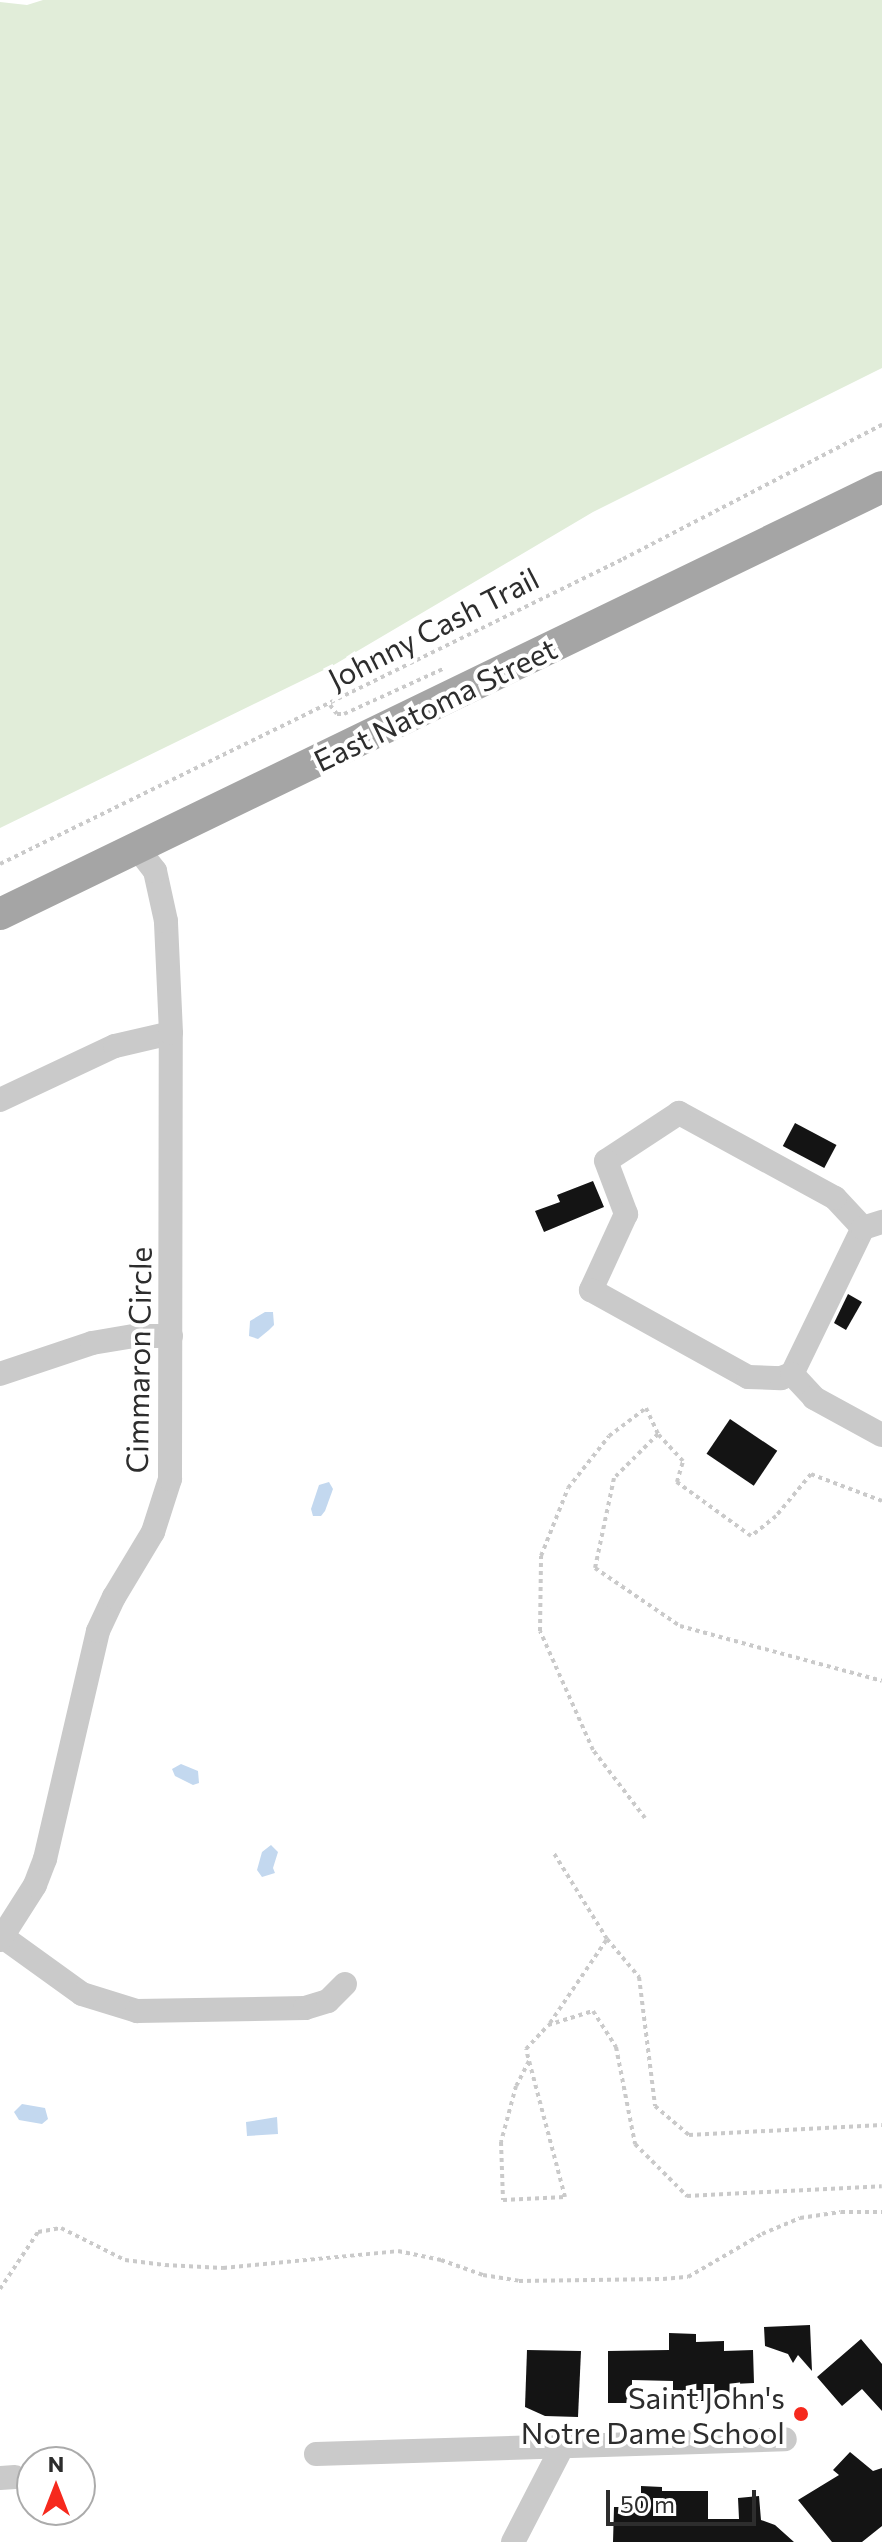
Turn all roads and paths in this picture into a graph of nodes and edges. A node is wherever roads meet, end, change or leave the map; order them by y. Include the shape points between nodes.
1 (882, 425) edge
2 (878, 492) edge
3 (138, 849) junction
4 (0, 864) edge
5 (0, 914) edge
6 (171, 1033) junction
7 (0, 1100) edge
8 (873, 1225) edge
9 (171, 1336) junction
10 (0, 1374) edge
11 (792, 1374) junction
12 (658, 1434) junction
13 (882, 1435) edge
14 (882, 1501) edge
15 (882, 1681) edge
16 (645, 1818) dead end
17 (553, 1852) dead end
18 (1, 1938) edge
19 (607, 1939) junction
20 (345, 1984) dead end
21 (548, 2025) junction
22 (529, 2061) junction
23 (882, 2125) edge
24 (882, 2186) edge
25 (882, 2212) edge
26 (0, 2289) edge
27 (785, 2439) dead end
28 (563, 2445) junction
29 (316, 2454) dead end
30 (513, 2542) edge

1 - 4 path, Johnny Cash Trail via 330,705
2 - 3 main road, East Natoma Street
3 - 5 main road, East Natoma Street
3 - 6 street, Cimmaron Circle via 155,871 163,897
6 - 7 street via 115,1046
6 - 9 street, Cimmaron Circle
8 - 11 street
8 - 11 street via 835,1198 679,1113 606,1161 626,1214 591,1290 748,1377 765,1380
9 - 10 street via 92,1343
9 - 18 street, Cimmaron Circle via 167,1494 153,1532 98,1631 45,1859
11 - 13 street via 814,1398
12 - 14 path via 683,1461 677,1482 751,1536 776,1516 811,1474
12 - 15 path via 614,1478 595,1568 680,1626
12 - 16 path via 646,1408 609,1436 568,1488 541,1556 540,1631 593,1750
17 - 19 path
18 - 20 street via 82,1994 137,2011 305,2008 328,2001
19 - 21 path
19 - 23 path via 639,1977 655,2106 689,2135
21 - 22 path via 526,2049
21 - 24 path via 593,2011 616,2047 635,2144 687,2196
22 - 22 path via 565,2197 503,2200 501,2142 516,2086
25 - 26 path via 800,2218 688,2277 663,2279 519,2281 398,2251 223,2268 165,2265 125,2260 61,2228 38,2232
27 - 28 street
28 - 29 street
28 - 30 street

